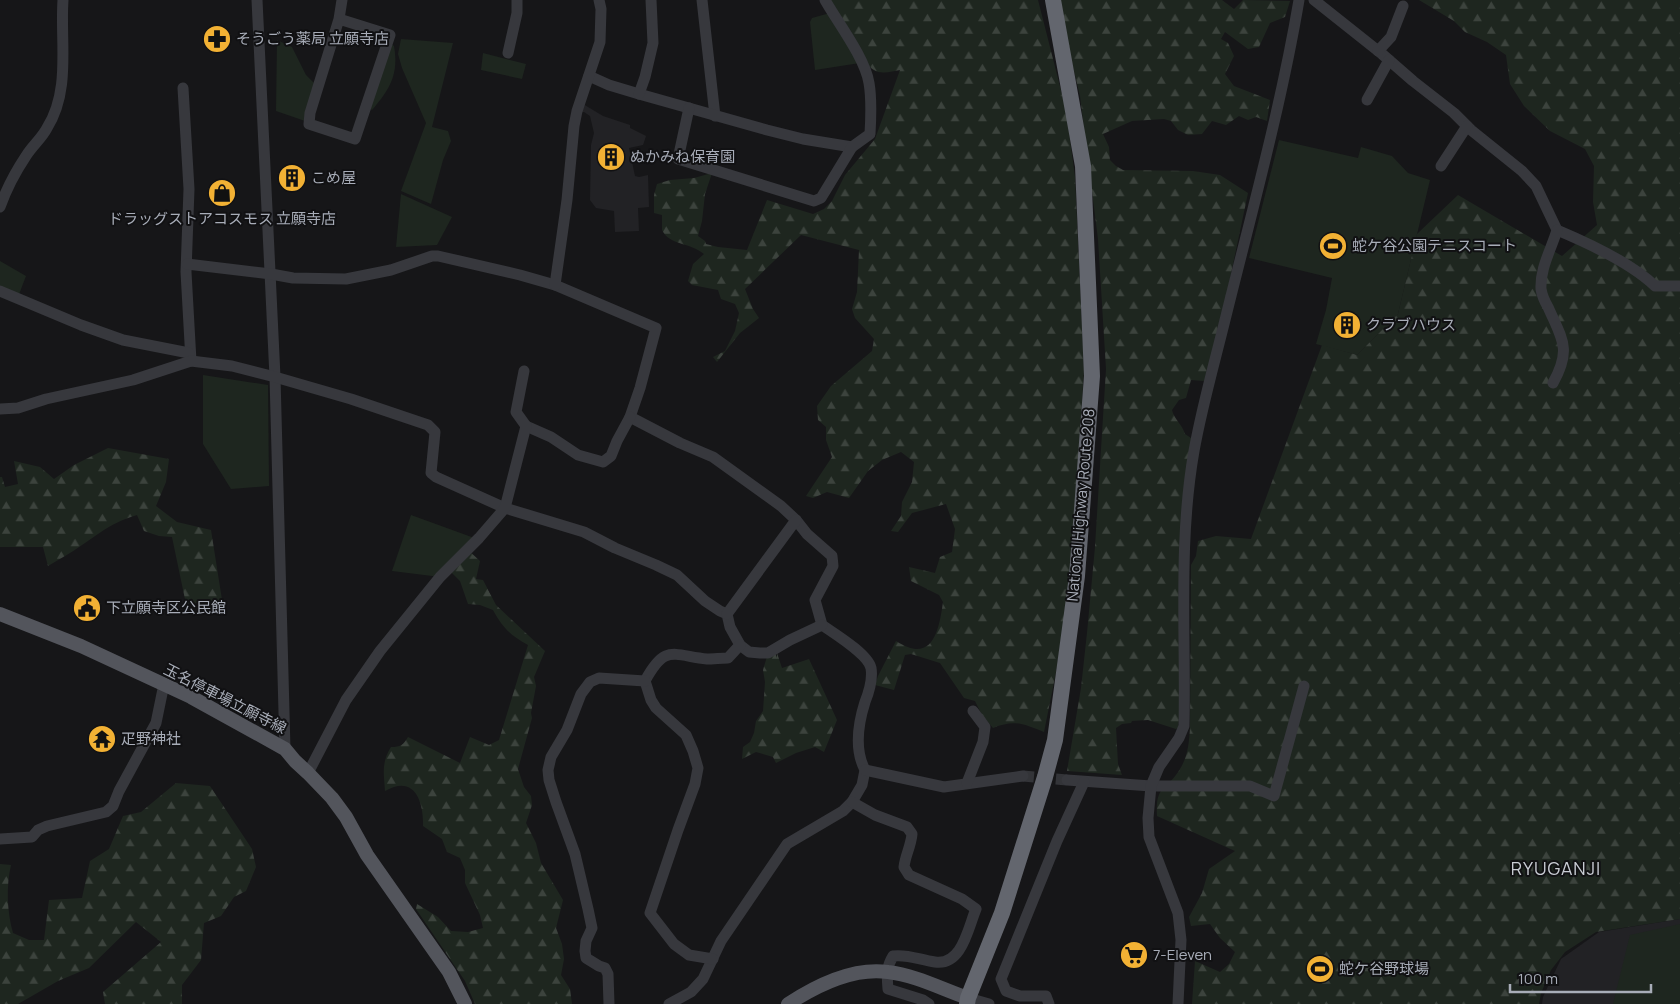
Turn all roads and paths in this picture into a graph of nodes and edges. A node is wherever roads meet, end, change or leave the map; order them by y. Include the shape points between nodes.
1 (63, 0) edge
2 (257, 0) edge
3 (342, 0) edge
4 (517, 0) edge
5 (599, 0) edge
6 (651, 0) edge
7 (702, 0) edge
8 (824, 0) edge
9 (1052, 0) edge
10 (1300, 0) edge
11 (1314, 0) edge
12 (1403, 6) dead end
13 (340, 19) junction
14 (1378, 50) junction
15 (508, 53) dead end
16 (1389, 60) junction
17 (589, 76) junction
18 (183, 88) dead end
19 (639, 94) junction
20 (1368, 100) dead end
21 (689, 108) junction
22 (715, 116) junction
23 (1467, 126) junction
24 (852, 147) junction
25 (1441, 166) dead end
26 (0, 208) edge
27 (1557, 230) junction
28 (187, 264) junction
29 (271, 274) junction
30 (555, 285) junction
31 (1680, 286) edge
32 (0, 291) edge
33 (190, 357) junction
34 (524, 370) dead end
35 (276, 377) junction
36 (1552, 383) dead end
37 (0, 409) edge
38 (630, 417) junction
39 (526, 426) junction
40 (505, 508) junction
41 (796, 520) junction
42 (0, 614) edge
43 (727, 614) junction
44 (822, 626) junction
45 (740, 645) junction
46 (645, 681) junction
47 (164, 684) junction
48 (1304, 686) dead end
49 (973, 711) dead end
50 (286, 749) junction
51 (866, 770) junction
52 (308, 772) junction
53 (1023, 776) tunnel mouth
54 (1067, 780) tunnel mouth
55 (1084, 782) junction
56 (967, 783) junction
57 (1150, 786) junction
58 (852, 802) junction
59 (0, 839) edge
60 (713, 960) junction
61 (887, 971) junction
62 (966, 1002) edge
63 (465, 1004) edge
64 (609, 1004) edge
65 (669, 1004) edge
66 (788, 1004) edge
67 (929, 1004) edge
68 (989, 1004) edge
69 (1049, 1004) edge
70 (1178, 1004) edge

1 - 26 street via 63,73 56,108 48,128 26,156
2 - 29 street
3 - 13 street
4 - 15 street
5 - 17 street via 600,42
6 - 19 street via 653,43
7 - 22 street
8 - 24 street via 860,60 869,82 870,134
9 - 62 highway, National Highway Route 208 via 1083,166 1092,376 1077,576 1055,740 1046,777 1002,913
10 - 57 street via 1288,68 1194,451 1186,509 1184,726
11 - 14 street
12 - 14 street via 1391,37
13 - 13 street via 390,35 354,139 309,124
14 - 16 street
16 - 20 street
16 - 23 street
17 - 19 street
17 - 30 street via 574,126
18 - 28 street via 189,189
19 - 21 street
21 - 22 street
21 - 24 street via 678,159 814,201 821,198
22 - 24 street via 803,140
23 - 25 street
23 - 27 street via 1536,186
27 - 31 street via 1642,273 1655,286
27 - 36 street via 1541,273 1541,292 1560,330 1563,346 1563,360
28 - 29 street
28 - 33 street
29 - 30 street via 292,278 346,279 438,256
29 - 35 street
30 - 38 street via 656,328
32 - 33 street via 123,340
33 - 35 street
33 - 37 street via 133,380 18,408
34 - 39 street via 516,412
35 - 40 street via 428,425 435,432 431,473
35 - 50 street
38 - 39 street via 611,456 603,462 578,455 551,437
38 - 41 street via 713,457
39 - 40 street
40 - 43 street via 584,532 677,575 705,601
40 - 52 street via 440,577 380,651 346,700
41 - 43 street
41 - 44 street via 832,556 833,566 815,600
42 - 47 main road, 玉名停車場立願寺線
43 - 45 street
44 - 45 street via 768,653 749,652
44 - 51 street via 849,643 871,668 870,687 858,731 860,761
45 - 46 street via 728,658 709,659 670,653 656,662
46 - 60 street via 650,700 656,708 686,735 698,768 650,913 674,944 689,955
46 - 64 street via 599,678 590,682 581,694 548,770 556,802 576,854 592,928 586,958 605,968 608,974
47 - 50 main road, 玉名停車場立願寺線
47 - 59 street via 156,723 113,806 106,812 47,826 32,837
48 - 57 street via 1274,796 1250,786
49 - 56 street via 985,727 983,742
50 - 52 main road, 玉名停車場立願寺線
51 - 56 street via 944,786
51 - 58 street
52 - 63 main road, 玉名停車場立願寺線 via 346,817 367,855 449,972
53 - 56 street
54 - 55 street
55 - 57 street
55 - 69 street via 1053,848 1001,979 1006,991 1020,996 1046,996
57 - 70 street via 1149,837 1178,913 1181,940
58 - 60 street via 843,811 787,844 721,941
58 - 61 street via 875,816 907,827 912,834 904,867 909,875 962,899 976,909 953,958 947,962 936,962 893,956
60 - 65 street via 703,979 691,992
61 - 62 main road via 902,974
61 - 66 main road via 845,975
61 - 67 street via 888,990
62 - 68 street

